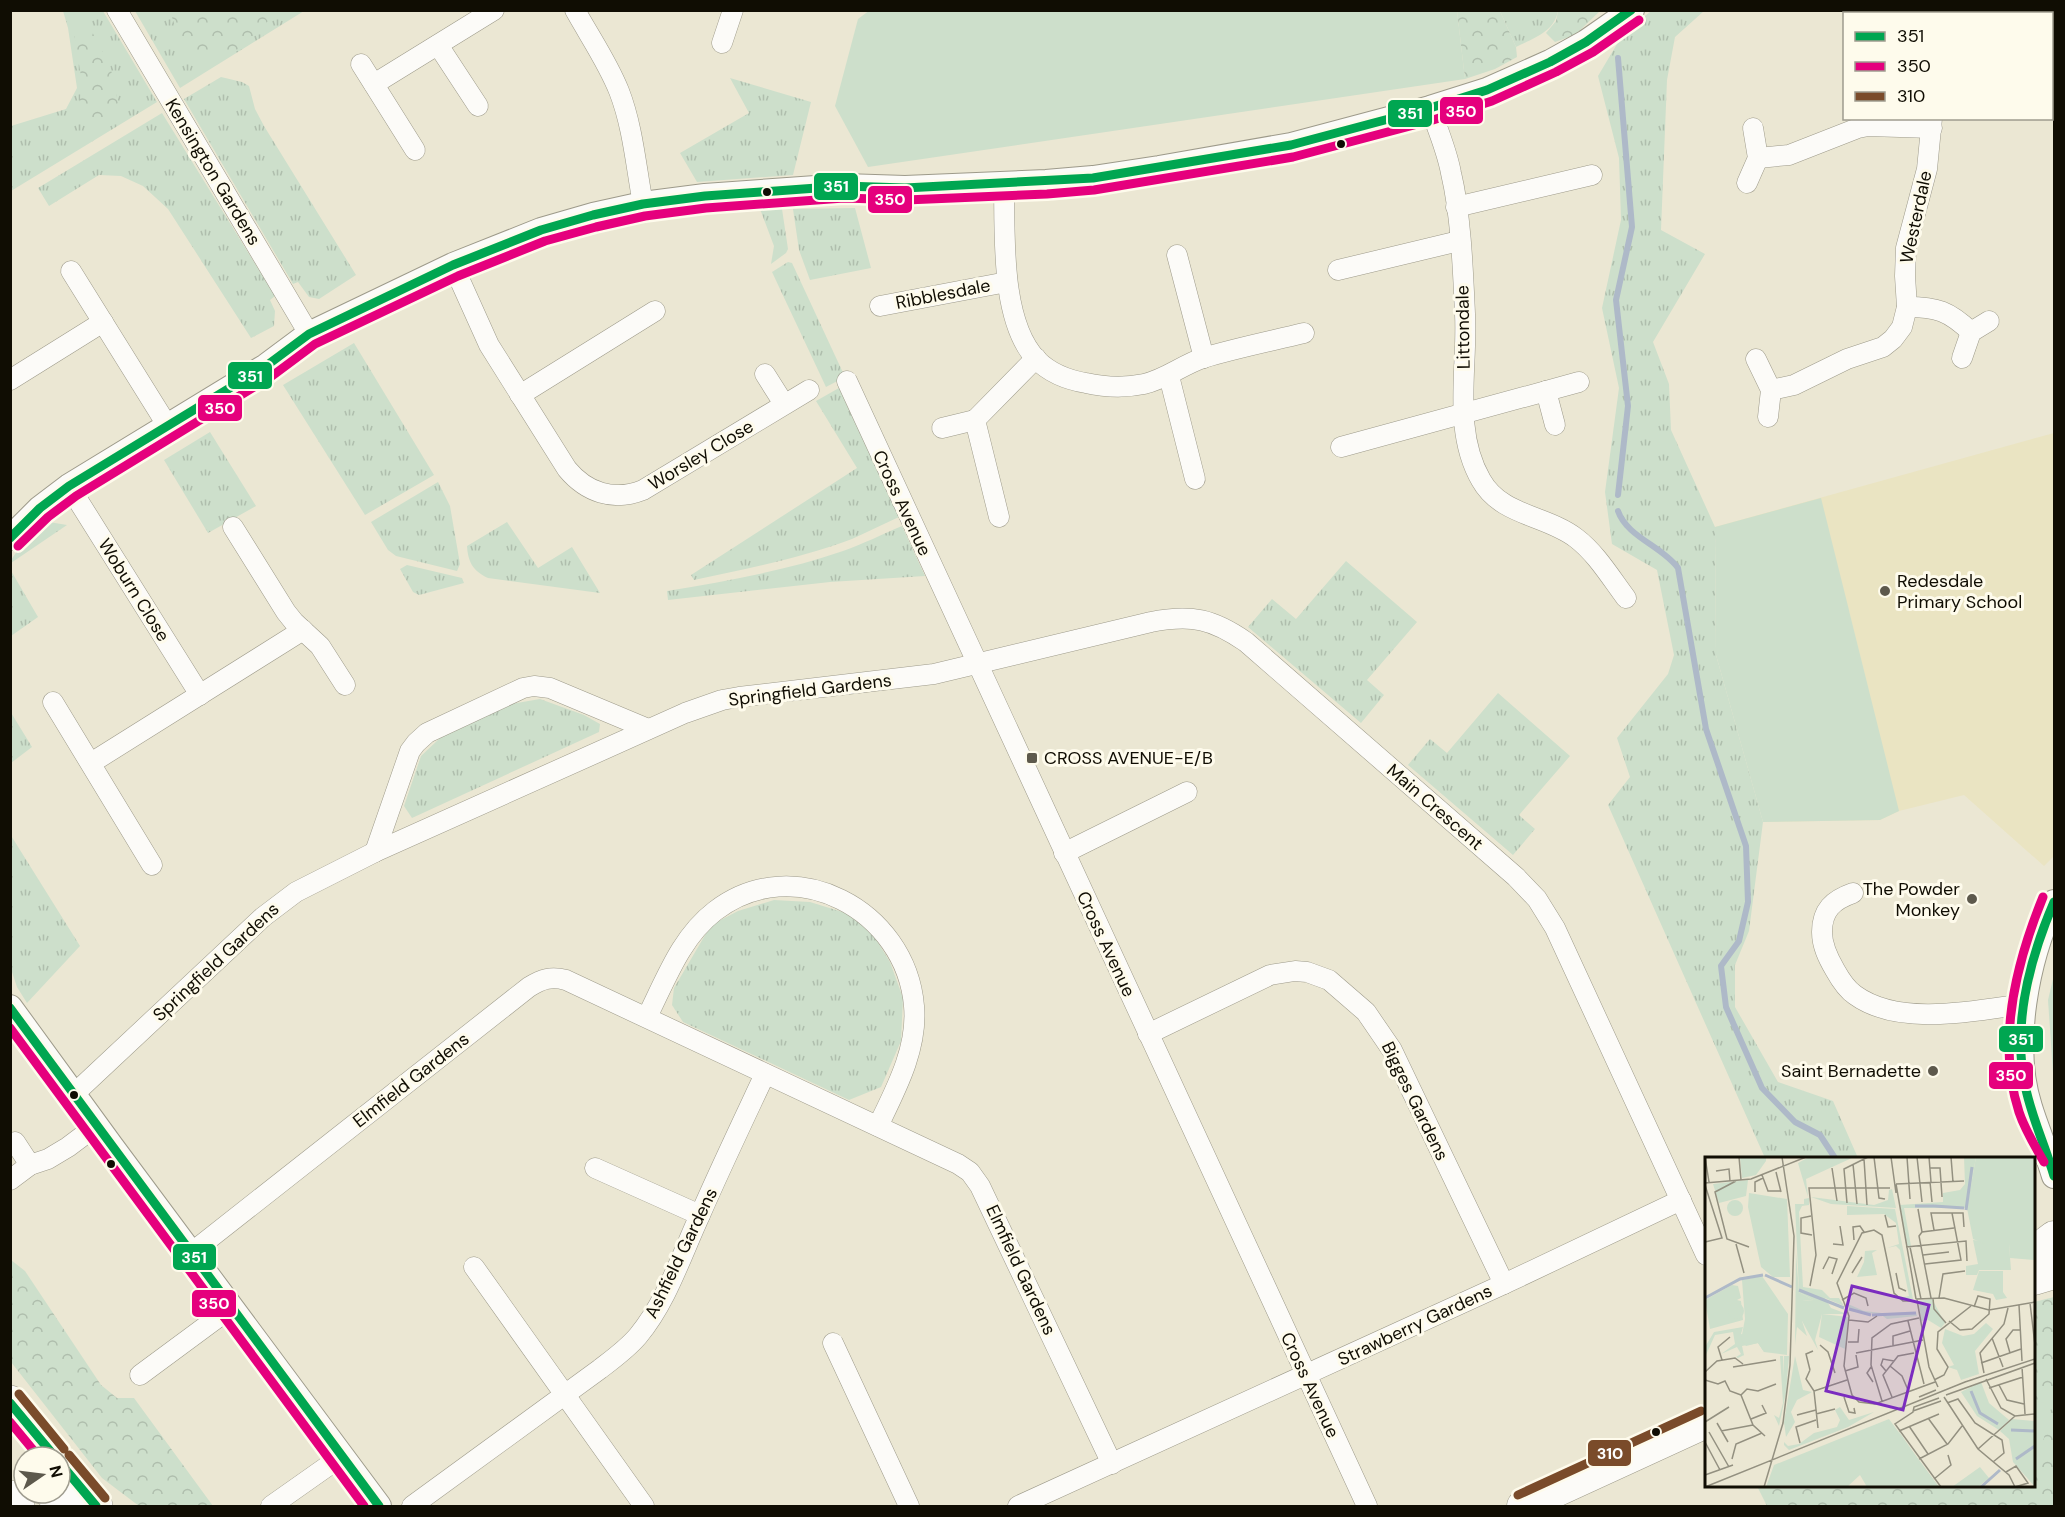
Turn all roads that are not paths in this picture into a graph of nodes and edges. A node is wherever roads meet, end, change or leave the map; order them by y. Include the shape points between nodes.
1 (117, 10) edge
2 (494, 10) edge
3 (575, 10) edge
4 (733, 10) edge
5 (1632, 10) edge
6 (722, 43) dead end
7 (438, 45) junction
8 (361, 64) dead end
9 (375, 84) junction
10 (478, 106) dead end
11 (1430, 108) junction
12 (1932, 123) edge
13 (1754, 128) dead end
14 (415, 150) dead end
15 (1758, 158) junction
16 (1592, 175) dead end
17 (1747, 183) dead end
18 (1004, 184) junction
19 (643, 204) junction
20 (1456, 207) junction
21 (1459, 241) junction
22 (1177, 255) dead end
23 (453, 264) junction
24 (1338, 270) dead end
25 (71, 271) dead end
26 (1007, 282) junction
27 (880, 306) dead end
28 (1907, 307) junction
29 (656, 311) dead end
30 (1989, 321) dead end
31 (103, 322) junction
32 (1971, 332) junction
33 (1304, 333) dead end
34 (309, 334) junction
35 (1036, 358) junction
36 (1204, 358) junction
37 (1962, 358) dead end
38 (1756, 359) dead end
39 (765, 374) dead end
40 (1169, 376) junction
41 (10, 380) edge
42 (847, 381) dead end
43 (1579, 382) dead end
44 (809, 390) dead end
45 (1771, 390) junction
46 (1546, 391) junction
47 (520, 395) junction
48 (784, 404) junction
49 (1464, 414) junction
50 (1768, 417) dead end
51 (975, 420) junction
52 (167, 425) junction
53 (1555, 425) dead end
54 (942, 428) dead end
55 (1341, 447) dead end
56 (1195, 479) dead end
57 (69, 486) junction
58 (999, 517) dead end
59 (233, 527) dead end
60 (10, 538) edge
61 (1626, 598) dead end
62 (303, 630) junction
63 (976, 664) junction
64 (345, 685) dead end
65 (200, 694) junction
66 (53, 702) dead end
67 (648, 729) junction
68 (91, 763) junction
69 (1188, 792) dead end
70 (375, 852) junction
71 (1064, 853) junction
72 (152, 865) dead end
73 (1853, 893) dead end
74 (2055, 902) edge
75 (2024, 1004) junction
76 (10, 1007) edge
77 (647, 1017) junction
78 (1148, 1034) junction
79 (765, 1074) junction
80 (74, 1095) junction
81 (96, 1126) junction
82 (878, 1126) junction
83 (2040, 1133) junction
84 (15, 1142) dead end
85 (2055, 1156) edge
86 (30, 1165) junction
87 (595, 1168) dead end
88 (2055, 1176) edge
89 (10, 1180) edge
90 (1681, 1200) junction
91 (700, 1215) junction
92 (2055, 1237) edge
93 (1705, 1251) edge
94 (2035, 1251) edge
95 (191, 1253) junction
96 (474, 1266) dead end
97 (2055, 1273) edge
98 (2035, 1279) edge
99 (1504, 1284) junction
100 (232, 1308) junction
101 (833, 1343) dead end
102 (141, 1375) dead end
103 (1306, 1375) junction
104 (564, 1394) junction
105 (10, 1402) edge
106 (1705, 1423) edge
107 (45, 1445) edge
108 (342, 1456) junction
109 (1113, 1464) junction
110 (72, 1477) edge
111 (10, 1497) edge
112 (18, 1506) edge
113 (96, 1506) edge
114 (271, 1506) edge
115 (379, 1506) edge
116 (412, 1506) edge
117 (644, 1506) edge
118 (909, 1506) edge
119 (1018, 1506) edge
120 (1367, 1506) edge
121 (1523, 1506) edge

1 - 34 street, Kensington Gardens
2 - 7 street
3 - 19 street via 619,91
4 - 6 street
5 - 11 street via 1586,42 1541,66 1487,90
7 - 9 street
7 - 10 street
8 - 9 street
9 - 14 street
11 - 18 street via 1241,154 1093,178
11 - 20 street, Littondale via 1447,154
12 - 15 street, Westerdale via 1858,128 1789,155
12 - 28 street, Westerdale via 1927,169 1906,248
13 - 15 street
15 - 17 street
16 - 20 street
18 - 19 street via 775,189
18 - 26 street, Ribblesdale
19 - 23 street via 542,230
20 - 21 street, Littondale
21 - 24 street
21 - 49 street, Littondale via 1466,315
22 - 36 street
23 - 34 street
23 - 47 street, Worsley Close via 480,327
25 - 31 street
26 - 27 street, Ribblesdale
26 - 35 street, Ribblesdale via 1017,324
28 - 32 street via 1940,310
28 - 45 street, Westerdale via 1902,327 1888,344 1794,385
29 - 47 street
30 - 32 street
31 - 41 street
31 - 52 street
32 - 37 street
33 - 36 street, Ribblesdale
34 - 52 street via 266,366
35 - 40 street, Ribblesdale via 1059,375 1092,384 1127,386
35 - 51 street
36 - 40 street, Ribblesdale
38 - 45 street
39 - 48 street
40 - 56 street
42 - 63 street, Cross Avenue
43 - 46 street
44 - 48 street, Worsley Close
45 - 50 street
46 - 49 street
46 - 53 street
47 - 48 street, Worsley Close via 574,478 598,493 617,495 634,494 658,483
49 - 55 street
49 - 61 street, Littondale via 1470,454 1488,490 1505,505 1578,539
51 - 54 street
51 - 58 street
52 - 57 street
57 - 60 street
57 - 65 street, Woburn Close
59 - 62 street via 286,612
62 - 64 street via 320,646
62 - 65 street
63 - 67 street, Springfield Gardens via 917,677 739,696
63 - 71 street, Cross Avenue
63 - 90 street, Main Crescent via 1173,618 1213,622 1246,642 1537,899 1555,928
65 - 68 street
66 - 68 street
67 - 70 street, Springfield Gardens
67 - 70 street via 550,688 523,688 416,743
68 - 72 street
69 - 71 street
70 - 80 street, Springfield Gardens via 280,903
71 - 78 street, Cross Avenue
73 - 75 street via 1832,903 1822,922 1825,950 1852,994 1867,1003 1929,1015
74 - 75 street via 2032,960
75 - 83 street via 2025,1078 2029,1105
76 - 80 street
77 - 79 street, Elmfield Gardens
77 - 82 street via 681,949 716,910 730,902 757,891 784,888 825,893 852,904 874,921 900,955 915,1006 912,1041
77 - 95 street, Elmfield Gardens via 566,980 555,977 539,981
78 - 99 street, Bigges Gardens via 1270,975 1295,971 1329,980 1366,1012 1392,1050
78 - 103 street, Cross Avenue
79 - 82 street, Elmfield Gardens
79 - 91 street, Ashfield Gardens
80 - 81 street
81 - 86 street via 58,1154
81 - 95 street
82 - 109 street, Elmfield Gardens via 958,1164 974,1177
83 - 85 street
83 - 88 street
84 - 86 street
86 - 89 street
87 - 91 street
90 - 93 street, Main Crescent
90 - 99 street, Strawberry Gardens
91 - 104 street, Ashfield Gardens via 665,1294 637,1337 624,1351
92 - 94 main road
95 - 100 street
96 - 104 street
97 - 98 main road
99 - 103 street, Strawberry Gardens
100 - 102 street
100 - 108 street
101 - 118 street
103 - 109 street, Strawberry Gardens
103 - 120 street, Cross Avenue
104 - 116 street, Ashfield Gardens
104 - 117 street
105 - 107 highway
106 - 121 main road
108 - 114 street
108 - 115 street
109 - 119 street, Strawberry Gardens
110 - 113 highway
111 - 112 highway

